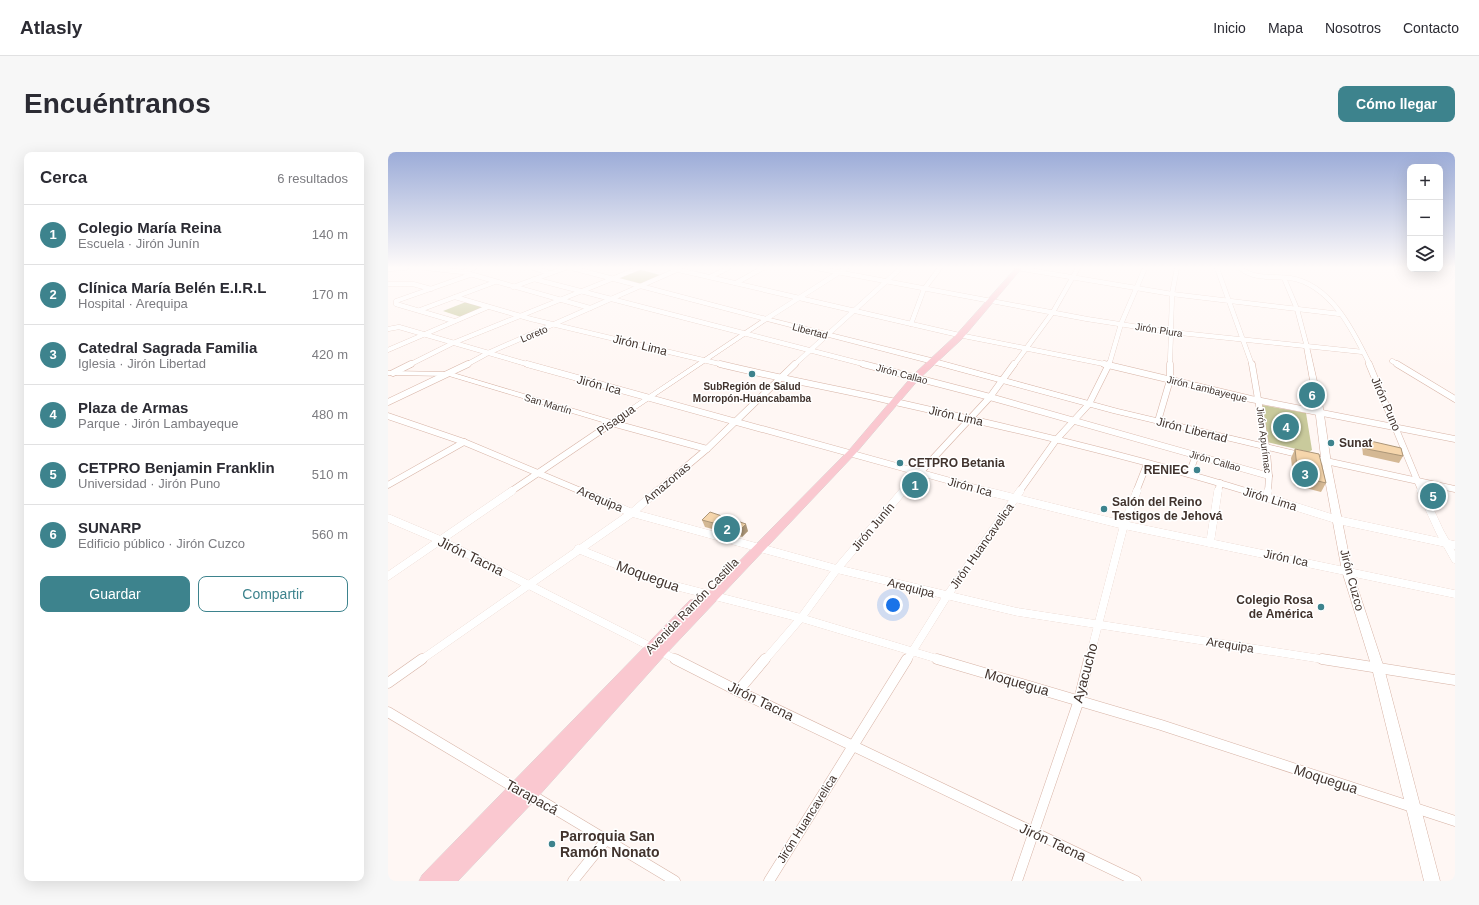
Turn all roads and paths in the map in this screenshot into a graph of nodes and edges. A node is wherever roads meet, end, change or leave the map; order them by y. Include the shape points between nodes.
1 (396, 302) edge
2 (441, 302) edge
3 (472, 302) edge
4 (556, 302) edge
5 (568, 302) edge
6 (603, 302) edge
7 (622, 302) edge
8 (702, 302) edge
9 (793, 302) edge
10 (816, 302) edge
11 (863, 302) edge
12 (920, 302) edge
13 (989, 302) edge
14 (996, 302) edge
15 (1059, 302) edge
16 (1130, 302) edge
17 (1172, 302) edge
18 (1229, 302) edge
19 (1238, 302) edge
20 (1294, 302) edge
21 (1331, 302) edge
22 (488, 307) junction
23 (590, 308) junction
24 (1297, 309) junction
25 (420, 310) junction
26 (853, 311) junction
27 (1053, 312) junction
28 (1340, 314) junction
29 (518, 316) junction
30 (766, 319) junction
31 (454, 321) junction
32 (912, 324) junction
33 (1121, 324) junction
34 (555, 325) junction
35 (388, 330) edge
36 (1171, 332) junction
37 (425, 334) junction
38 (744, 334) junction
39 (826, 335) junction
40 (959, 335) junction
41 (1243, 340) junction
42 (453, 343) junction
43 (1307, 346) junction
44 (1027, 349) junction
45 (388, 350) edge
46 (810, 350) junction
47 (1363, 352) junction
48 (488, 353) junction
49 (704, 361) junction
50 (930, 361) junction
51 (1392, 361) dead end
52 (1109, 365) junction
53 (391, 373) edge
54 (450, 374) junction
55 (914, 377) junction
56 (782, 378) junction
57 (1003, 380) junction
58 (1170, 380) junction
59 (990, 397) junction
60 (647, 398) junction
61 (1455, 399) edge
62 (1259, 401) junction
63 (388, 402) edge
64 (894, 402) junction
65 (1089, 404) junction
66 (1319, 413) junction
67 (388, 416) edge
68 (970, 419) junction
69 (1074, 420) junction
70 (1158, 421) junction
71 (736, 422) junction
72 (612, 423) junction
73 (1397, 429) junction
74 (1455, 439) edge
75 (1056, 440) junction
76 (464, 442) junction
77 (1266, 448) junction
78 (707, 449) junction
79 (847, 454) junction
80 (1196, 456) junction
81 (1326, 461) junction
82 (1147, 464) junction
83 (539, 472) junction
84 (919, 473) junction
85 (1189, 474) junction
86 (1269, 476) junction
87 (1415, 480) junction
88 (1220, 483) junction
89 (388, 485) edge
90 (1455, 488) edge
91 (1267, 498) junction
92 (1014, 499) junction
93 (632, 512) junction
94 (388, 518) edge
95 (1338, 520) junction
96 (1124, 525) junction
97 (440, 540) junction
98 (1210, 543) junction
99 (1445, 544) junction
100 (756, 546) junction
101 (1455, 546) edge
102 (578, 549) junction
103 (1455, 559) edge
104 (837, 569) junction
105 (1347, 571) junction
106 (388, 576) edge
107 (530, 585) junction
108 (1455, 594) edge
109 (709, 596) junction
110 (947, 596) junction
111 (801, 618) junction
112 (1098, 624) junction
113 (656, 649) junction
114 (912, 652) junction
115 (1378, 668) junction
116 (1455, 680) edge
117 (388, 682) edge
118 (738, 691) junction
119 (1079, 700) junction
120 (388, 712) edge
121 (852, 746) junction
122 (517, 789) junction
123 (530, 793) junction
124 (1413, 807) junction
125 (1455, 821) edge
126 (1033, 833) junction
127 (606, 840) junction
128 (428, 881) edge
129 (445, 881) edge
130 (573, 881) edge
131 (675, 881) edge
132 (769, 881) edge
133 (1017, 881) edge
134 (1136, 881) edge
135 (1432, 881) edge

1 - 25 street
2 - 25 street
3 - 22 street, Jirón Lima
4 - 29 street
5 - 23 street
6 - 23 street, Loreto
7 - 38 street, Jirón Callao
8 - 30 street, Libertad
9 - 30 street, Pisagua
10 - 26 street, Jirón Lambayeque
11 - 26 street, Amazonas
12 - 32 street
13 - 40 main road, Avenida Ramón Castilla
14 - 27 street, Jirón Piura
15 - 27 street, Jirón Junín
16 - 33 street, Jirón Huancavelica
17 - 36 street
18 - 41 street, Jirón Apurímac
19 - 24 street
20 - 24 street, Jirón Cuzco
21 - 28 street, Jirón Puno
22 - 29 street, Jirón Lima
22 - 31 street
23 - 34 street, Loreto
24 - 28 street
24 - 43 street, Jirón Cuzco
25 - 31 street
26 - 32 street, Jirón Lambayeque
26 - 39 street, Amazonas
27 - 33 street, Jirón Piura
27 - 44 street, Jirón Junín
28 - 47 street, Jirón Puno
29 - 34 street, Jirón Lima
29 - 42 street
30 - 38 street, Pisagua
30 - 39 street, Libertad
31 - 37 street
32 - 40 street, Jirón Lambayeque
33 - 36 street, Jirón Piura
33 - 52 street, Jirón Huancavelica
34 - 48 street, Loreto
34 - 49 street, Jirón Lima
35 - 37 street, Jirón Ica via 398,327
36 - 41 street, Jirón Piura
36 - 58 street
37 - 42 street, Jirón Ica
37 - 45 street
38 - 46 street, Jirón Callao
38 - 49 street, Pisagua
39 - 46 street, Amazonas
39 - 50 street, Libertad
40 - 44 street, Jirón Lambayeque
40 - 50 main road, Avenida Ramón Castilla
41 - 43 street, Jirón Piura
41 - 62 street, Jirón Apurímac
42 - 48 street, Jirón Ica
42 - 53 street
43 - 47 street, Jirón Piura
43 - 66 street, Jirón Cuzco
44 - 52 street, Jirón Lambayeque
44 - 57 street, Jirón Junín
46 - 55 street, Jirón Callao
46 - 56 street, Amazonas
47 - 73 street, Jirón Puno
48 - 54 street, Loreto
48 - 60 street, Jirón Ica
49 - 56 street, Jirón Lima
49 - 60 street, Pisagua
50 - 55 main road, Avenida Ramón Castilla
50 - 57 street, Jirón Libertad
51 - 61 street
52 - 58 street, Jirón Lambayeque
52 - 65 street, Jirón Huancavelica
53 - 54 street, San Martín
54 - 63 street, Loreto
54 - 72 street, San Martín
55 - 59 street, Jirón Callao
55 - 64 main road, Avenida Ramón Castilla
56 - 64 street, Jirón Lima
56 - 71 street, Amazonas
57 - 59 street, Jirón Junín
57 - 65 street, Jirón Libertad
58 - 62 street, Jirón Lambayeque
58 - 70 street
59 - 68 street, Jirón Junín
59 - 69 street, Jirón Callao
60 - 71 street, Jirón Ica
60 - 72 street, Pisagua
62 - 66 street, Jirón Lambayeque
62 - 77 street, Jirón Apurímac
64 - 68 street, Jirón Lima
64 - 79 main road, Avenida Ramón Castilla
65 - 69 street, Jirón Huancavelica
65 - 70 street, Jirón Libertad
66 - 73 street, Jirón Lambayeque
66 - 81 street, Jirón Cuzco
67 - 76 street, Arequipa
68 - 75 street, Jirón Lima
68 - 84 street, Jirón Junín
69 - 75 street, Jirón Huancavelica
69 - 80 street, Jirón Callao
70 - 77 street, Jirón Libertad
71 - 78 street, Amazonas
71 - 79 street, Jirón Ica
72 - 78 street, San Martín
72 - 83 street, Pisagua
73 - 74 street, Jirón Lambayeque
73 - 87 street, Jirón Puno
75 - 82 street, Jirón Lima
75 - 92 street, Jirón Huancavelica
76 - 83 street, Arequipa
76 - 89 street
77 - 81 street, Jirón Libertad
77 - 86 street, Jirón Apurímac
78 - 93 street, Amazonas
79 - 84 street, Jirón Ica
79 - 100 main road, Avenida Ramón Castilla
80 - 85 street
80 - 86 street, Jirón Callao
81 - 87 street, Jirón Libertad
81 - 95 street, Jirón Cuzco
82 - 85 street, Jirón Lima
82 - 96 street, Ayacucho
83 - 93 street, Arequipa
83 - 97 street, Pisagua
84 - 92 street, Jirón Ica
84 - 104 street, Jirón Junín
85 - 88 street, Jirón Lima
86 - 91 street, Jirón Apurímac
87 - 90 street, Jirón Libertad
87 - 99 street, Jirón Puno
88 - 91 street, Jirón Lima
88 - 98 street
91 - 95 street, Jirón Lima
92 - 96 street, Jirón Ica
92 - 110 street, Jirón Huancavelica
93 - 100 street, Arequipa
93 - 102 street, Amazonas
94 - 97 street, Jirón Tacna
95 - 99 street, Jirón Lima
95 - 105 street, Jirón Cuzco
96 - 98 street, Jirón Ica
96 - 112 street, Ayacucho
97 - 106 street, Pisagua
97 - 107 street, Jirón Tacna
98 - 105 street, Jirón Ica
99 - 101 street, Jirón Lima
99 - 103 street, Jirón Puno
100 - 104 street, Arequipa
100 - 109 main road, Avenida Ramón Castilla
102 - 107 street, Amazonas
102 - 109 street, Moquegua via 660,582
104 - 110 street, Arequipa
104 - 111 street, Jirón Junín
105 - 108 street, Jirón Ica
105 - 115 street, Jirón Cuzco
107 - 113 street, Jirón Tacna
107 - 117 street, Amazonas
109 - 111 street, Moquegua
109 - 113 main road, Avenida Ramón Castilla
110 - 112 street, Arequipa via 1018,612
110 - 114 street, Jirón Huancavelica
111 - 114 street, Moquegua
111 - 118 street, Jirón Junín
112 - 115 street, Arequipa
112 - 119 street, Ayacucho
113 - 118 street, Jirón Tacna
113 - 122 main road, Avenida Ramón Castilla
113 - 123 main road, Avenida Ramón Castilla
114 - 119 street, Moquegua
114 - 121 street, Jirón Huancavelica
115 - 116 street, Arequipa
115 - 124 street, Jirón Cuzco
118 - 121 street, Jirón Tacna
119 - 124 street, Moquegua
119 - 126 street, Ayacucho
120 - 122 street, Tarapacá
121 - 126 street, Jirón Tacna
121 - 132 street, Jirón Huancavelica
122 - 123 street, Tarapacá
122 - 128 main road, Avenida Ramón Castilla
123 - 127 street, Tarapacá
123 - 129 main road, Avenida Ramón Castilla
124 - 125 street, Moquegua
124 - 135 street, Jirón Cuzco
126 - 133 street, Ayacucho
126 - 134 street, Jirón Tacna
127 - 130 street
127 - 131 street, Tarapacá

